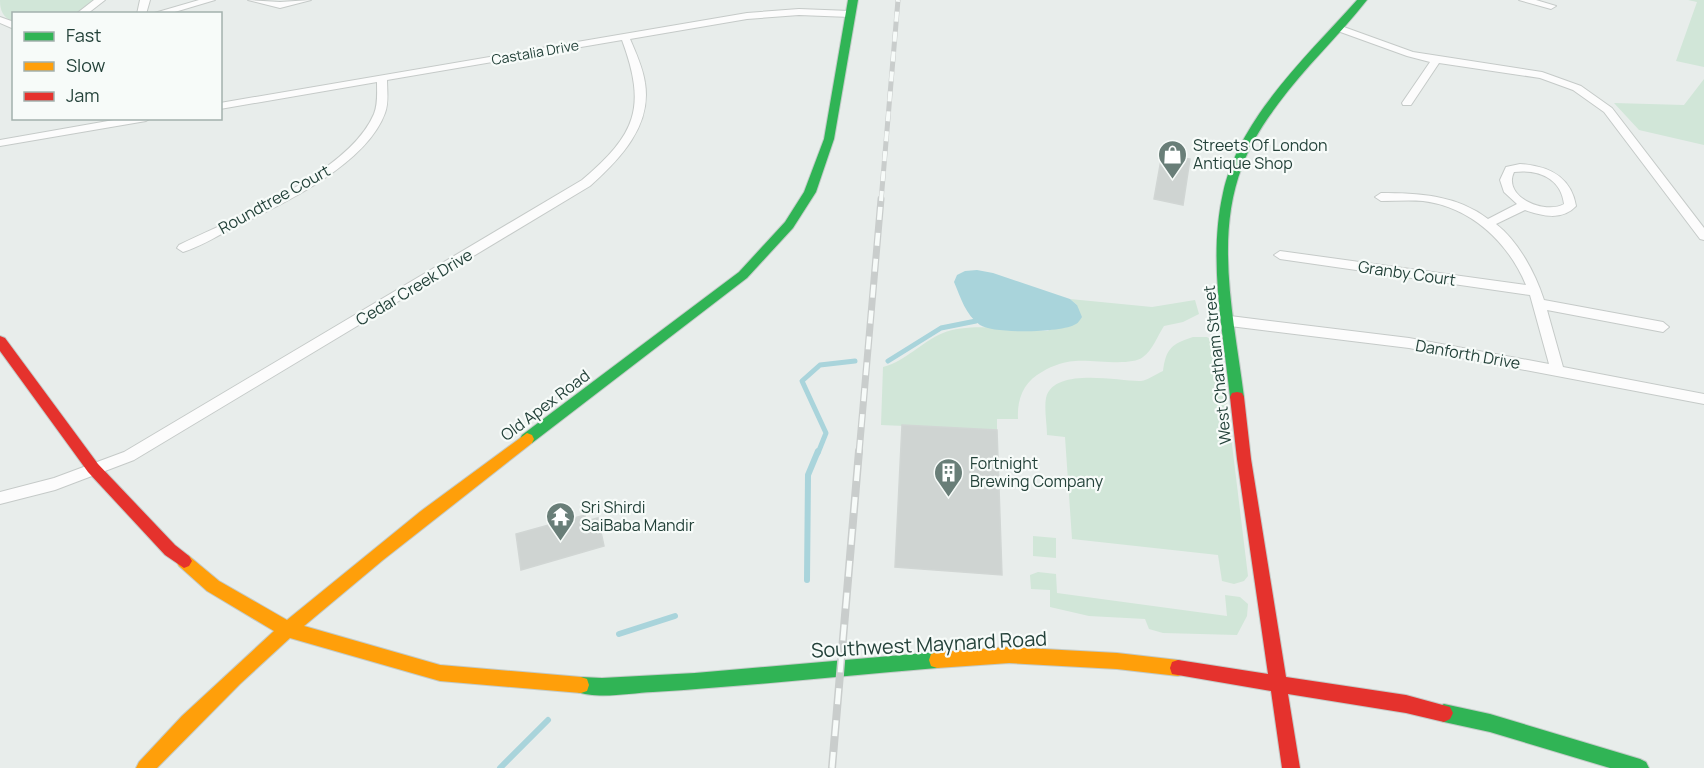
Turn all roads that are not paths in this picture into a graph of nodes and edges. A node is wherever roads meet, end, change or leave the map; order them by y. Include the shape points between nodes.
1 (100, 0) edge
2 (210, 0) edge
3 (253, 0) edge
4 (306, 0) edge
5 (1362, 0) edge
6 (1524, 0) edge
7 (1551, 6) dead end
8 (851, 7) edge
9 (84, 12) edge
10 (163, 12) edge
11 (1338, 28) junction
12 (625, 37) junction
13 (1436, 60) junction
14 (382, 78) junction
15 (1407, 103) dead end
16 (222, 106) edge
17 (134, 120) edge
18 (0, 143) edge
19 (1381, 197) dead end
20 (1525, 205) junction
21 (1489, 223) junction
22 (1704, 236) edge
23 (183, 248) dead end
24 (1280, 255) dead end
25 (1535, 291) junction
26 (1540, 304) junction
27 (1230, 321) junction
28 (1663, 327) dead end
29 (0, 341) edge
30 (1557, 371) junction
31 (1704, 399) edge
32 (93, 468) junction
33 (0, 498) edge
34 (286, 629) junction
35 (1280, 684) junction
36 (145, 768) edge
37 (1291, 768) edge
38 (1640, 768) edge

1 - 9 street
2 - 10 street
3 - 4 street via 280,5
5 - 11 main road, West Chatham Street
6 - 7 street
8 - 12 street, Castalia Drive via 760,14
8 - 34 main road, Old Apex Road via 841,89 825,157 795,217 771,247 743,275 404,533
11 - 13 street
11 - 27 main road, West Chatham Street via 1252,134 1234,168 1225,215 1223,265
12 - 14 street, Castalia Drive
12 - 32 street, Cedar Creek Drive via 639,78 640,109 622,146 606,166 545,210 159,440 129,456
13 - 15 street
13 - 22 street via 1542,75 1595,98
14 - 16 street, Castalia Drive
14 - 23 street, Roundtree Court via 379,114 362,142 342,160 292,192
17 - 18 street
19 - 21 street via 1435,200
20 - 20 street via 1555,213 1570,206 1570,198 1564,185 1547,172 1510,169 1504,181 1510,193
20 - 21 street
21 - 25 street via 1510,244
24 - 25 street, Granby Court
25 - 26 street
26 - 28 street
26 - 30 street
27 - 30 street, Danforth Drive via 1409,343
27 - 35 main road, West Chatham Street via 1244,459
29 - 32 main road, Southwest Maynard Road
30 - 31 street, Danforth Drive
32 - 33 street, Cedar Creek Drive via 55,484
32 - 34 main road, Southwest Maynard Road via 170,550 213,586
34 - 35 main road, Southwest Maynard Road via 440,673 602,686 1009,655 1117,661
34 - 36 main road, Old Apex Road via 230,678
35 - 37 main road, West Chatham Street
35 - 38 main road, Southwest Maynard Road via 1406,704 1490,723

